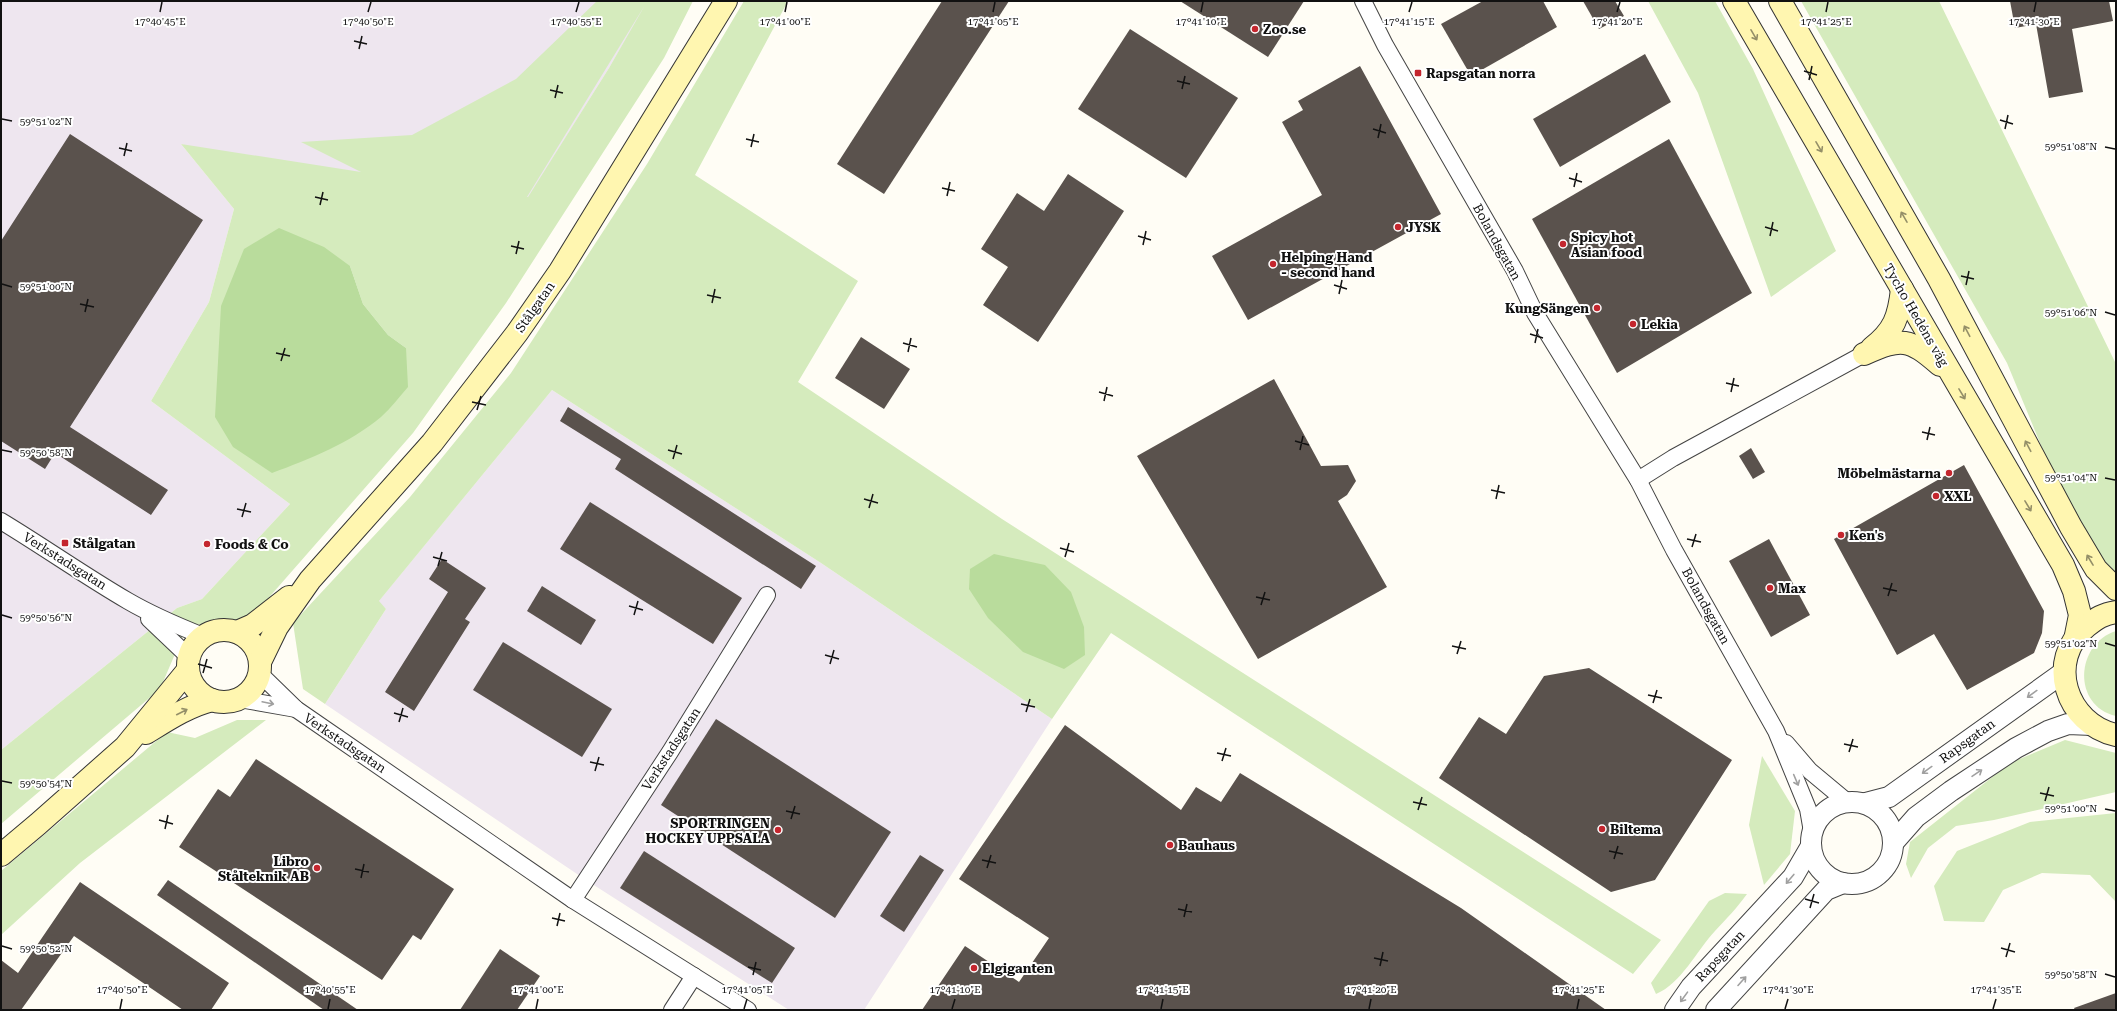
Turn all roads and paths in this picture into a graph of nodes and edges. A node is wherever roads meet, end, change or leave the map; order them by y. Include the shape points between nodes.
1 (1363, 1) edge
2 (1734, 1) edge
3 (1780, 1) edge
4 (725, 3) edge
5 (1902, 289) junction
6 (1864, 354) junction
7 (1950, 374) junction
8 (1638, 480) junction
9 (1, 522) edge
10 (310, 580) junction
11 (2116, 589) edge
12 (767, 596) dead end
13 (128, 602) junction
14 (2116, 612) edge
15 (237, 632) junction
16 (2076, 635) junction
17 (203, 636) junction
18 (188, 664) junction
19 (260, 668) junction
20 (2064, 672) junction
21 (240, 699) junction
22 (212, 700) junction
23 (296, 709) junction
24 (2092, 725) junction
25 (1776, 731) junction
26 (2116, 735) edge
27 (125, 747) junction
28 (1856, 802) junction
29 (1811, 839) junction
30 (1894, 842) junction
31 (1, 855) edge
32 (1843, 884) junction
33 (573, 900) junction
34 (694, 976) junction
35 (672, 1010) edge
36 (748, 1010) edge
37 (1675, 1010) edge
38 (1716, 1010) edge

1 - 8 street, Bolandsgatan via 1385,45 1515,272 1535,312
2 -> 5 main road, Tycho Hedéns väg
11 -> 3 main road via 2096,569 2071,527 1939,279
4 - 10 main road, Stålgatan via 560,272 517,333 432,443
5 - 6 main road via 1892,330
5 - 7 main road, Tycho Hedéns väg
6 - 7 main road via 1888,344 1907,343 1920,347
6 - 8 street via 1672,458
7 -> 16 main road, Tycho Hedéns väg via 2063,565 2074,591 2080,615
8 - 25 street, Bolandsgatan via 1674,550
9 - 13 street, Verkstadsgatan via 51,551
10 - 15 main road, Stålgatan via 262,619
10 - 19 main road, Stålgatan via 277,627
12 - 33 street, Verkstadsgatan via 670,752
13 - 17 street, Verkstadsgatan
13 - 18 street, Verkstadsgatan via 164,632
14 - 16 main road via 2103,614
15 - 17 main road via 215,631
15 - 19 main road via 251,641 257,651
16 - 20 main road, Tycho Hedéns väg via 2066,658
17 - 18 main road via 194,646
18 - 22 main road via 192,682 202,695
18 - 27 main road
19 - 21 main road via 255,684
19 - 23 street, Verkstadsgatan
20 - 24 main road via 2067,692 2077,710
20 -> 28 street, Rapsgatan via 1889,796
21 - 22 main road via 223,702
21 -> 23 street, Verkstadsgatan
27 -> 22 main road via 171,717 199,703
23 - 33 street, Verkstadsgatan
24 - 26 main road
30 -> 24 street via 1916,817 2016,748 2048,731 2068,724
25 - 28 street, Bolandsgatan via 1810,771
25 -> 29 street, Bolandsgatan via 1808,809
27 - 31 main road
28 - 29 street via 1828,808 1818,819
28 - 30 street via 1880,812 1890,826
29 - 32 street via 1816,863 1827,876
29 -> 37 street, Rapsgatan via 1793,877 1691,987
30 - 32 street via 1891,859 1879,875 1862,883
38 -> 32 street via 1826,890
33 - 34 street, Verkstadsgatan
34 - 35 street
34 - 36 street, Verkstadsgatan

